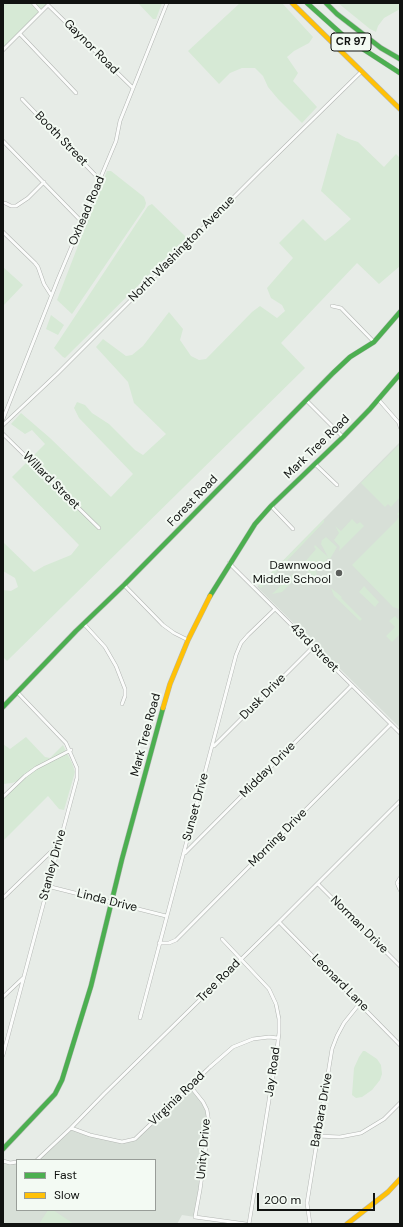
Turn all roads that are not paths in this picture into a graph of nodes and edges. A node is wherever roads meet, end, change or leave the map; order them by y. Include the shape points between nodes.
1 (33, 3) edge
2 (167, 3) edge
3 (292, 3) edge
4 (307, 3) edge
5 (326, 3) edge
6 (41, 12) junction
7 (20, 34) junction
8 (3, 50) edge
9 (400, 59) edge
10 (361, 72) junction
11 (400, 73) edge
12 (133, 88) junction
13 (76, 93) dead end
14 (22, 99) dead end
15 (400, 109) edge
16 (3, 141) edge
17 (100, 180) junction
18 (44, 182) junction
19 (5, 203) dead end
20 (82, 222) junction
21 (3, 232) edge
22 (51, 295) junction
23 (332, 306) dead end
24 (400, 312) edge
25 (374, 342) junction
26 (400, 374) edge
27 (378, 399) junction
28 (307, 401) junction
29 (3, 418) edge
30 (3, 425) edge
31 (400, 425) edge
32 (3, 434) edge
33 (343, 437) junction
34 (315, 464) junction
35 (337, 485) dead end
36 (271, 506) junction
37 (99, 528) dead end
38 (293, 529) dead end
39 (229, 563) junction
40 (124, 585) junction
41 (275, 609) junction
42 (84, 624) junction
43 (188, 640) junction
44 (313, 647) junction
45 (352, 685) junction
46 (18, 693) junction
47 (122, 704) dead end
48 (3, 707) edge
49 (391, 724) junction
50 (400, 733) edge
51 (212, 747) junction
52 (71, 750) junction
53 (3, 797) edge
54 (400, 801) edge
55 (59, 844) junction
56 (184, 854) junction
57 (400, 878) edge
58 (318, 884) junction
59 (47, 886) junction
60 (400, 890) edge
61 (3, 898) edge
62 (111, 902) junction
63 (166, 916) junction
64 (279, 922) junction
65 (222, 938) dead end
66 (159, 943) junction
67 (241, 959) junction
68 (400, 966) edge
69 (24, 977) junction
70 (3, 997) edge
71 (360, 1003) junction
72 (140, 1018) dead end
73 (278, 1038) junction
74 (400, 1045) edge
75 (3, 1055) edge
76 (191, 1087) junction
77 (400, 1103) edge
78 (71, 1128) junction
79 (317, 1136) junction
80 (3, 1149) edge
81 (39, 1159) edge
82 (3, 1161) edge
83 (16, 1162) edge
84 (400, 1179) edge
85 (246, 1224) edge
86 (249, 1224) edge
87 (310, 1224) edge
88 (347, 1224) edge

1 - 6 street
2 - 12 street, Oxhead Road
3 - 10 main road
4 - 11 main road, CR 97 via 346,38
5 - 9 main road, CR 97 via 381,48
6 - 7 street
6 - 12 street, Gaynor Road via 48,5
7 - 8 street
7 - 13 street
10 - 15 main road
10 - 30 street, North Washington Avenue
12 - 17 street, Oxhead Road
14 - 17 street, Booth Street
16 - 18 street
17 - 20 street, Oxhead Road
18 - 19 street via 16,206
18 - 20 street
20 - 22 street, Oxhead Road
21 - 22 street via 35,263
22 - 29 street, Oxhead Road
23 - 25 street via 341,308
24 - 25 main road, Forest Road
25 - 28 main road, Forest Road via 350,357
26 - 27 main road, Mark Tree Road
27 - 31 street
27 - 33 main road, Mark Tree Road
28 - 33 street
28 - 40 main road, Forest Road
32 - 37 street, Willard Street
33 - 34 main road, Mark Tree Road
34 - 35 street
34 - 36 main road, Mark Tree Road
36 - 38 street
36 - 39 main road, Mark Tree Road via 254,524
39 - 41 street, 43rd Street
39 - 43 main road, Mark Tree Road
40 - 42 main road, Forest Road
40 - 43 street via 163,625
41 - 44 street, 43rd Street
41 - 51 street, Sunset Drive via 241,643
42 - 46 main road, Forest Road
42 - 47 street via 105,647 116,666 125,689
43 - 62 main road, Mark Tree Road via 170,684
44 - 45 street, 43rd Street
44 - 51 street, Dusk Drive
45 - 49 street, 43rd Street
45 - 56 street, Midday Drive
46 - 48 main road, Forest Road
46 - 52 street, Stanley Drive
49 - 50 street, 43rd Street
49 - 66 street, Morning Drive via 176,940
51 - 56 street, Sunset Drive
52 - 53 street via 36,768
52 - 55 street, Stanley Drive via 77,768 77,778
54 - 58 street, Tree Road
55 - 59 street, Stanley Drive
55 - 61 street
56 - 63 street, Sunset Drive
57 - 60 street via 397,883
58 - 64 street, Tree Road
58 - 68 street, Norman Drive
59 - 62 street, Linda Drive
59 - 69 street, Stanley Drive
62 - 63 street, Linda Drive
62 - 80 main road, Mark Tree Road via 100,955 62,1080 55,1094
63 - 66 street, Sunset Drive
64 - 67 street, Tree Road
64 - 71 street, Leonard Lane
65 - 67 street, Jay Road
66 - 72 street, Sunset Drive
67 - 73 street, Jay Road via 273,996 279,1019
67 - 78 street, Tree Road
69 - 70 street
69 - 75 street, Stanley Drive
71 - 74 street, Leonard Lane
71 - 79 street, Barbara Drive via 340,1029 332,1049
73 - 76 street, Virginia Road via 253,1038 238,1044
73 - 86 street, Jay Road
76 - 78 street, Virginia Road via 135,1139 122,1142
76 - 85 street, Unity Drive via 203,1102 209,1123 195,1217
77 - 79 street via 384,1119 361,1133 340,1137
78 - 81 street, Tree Road
79 - 87 street, Barbara Drive via 307,1203
82 - 83 street
84 - 88 main road via 388,1192

